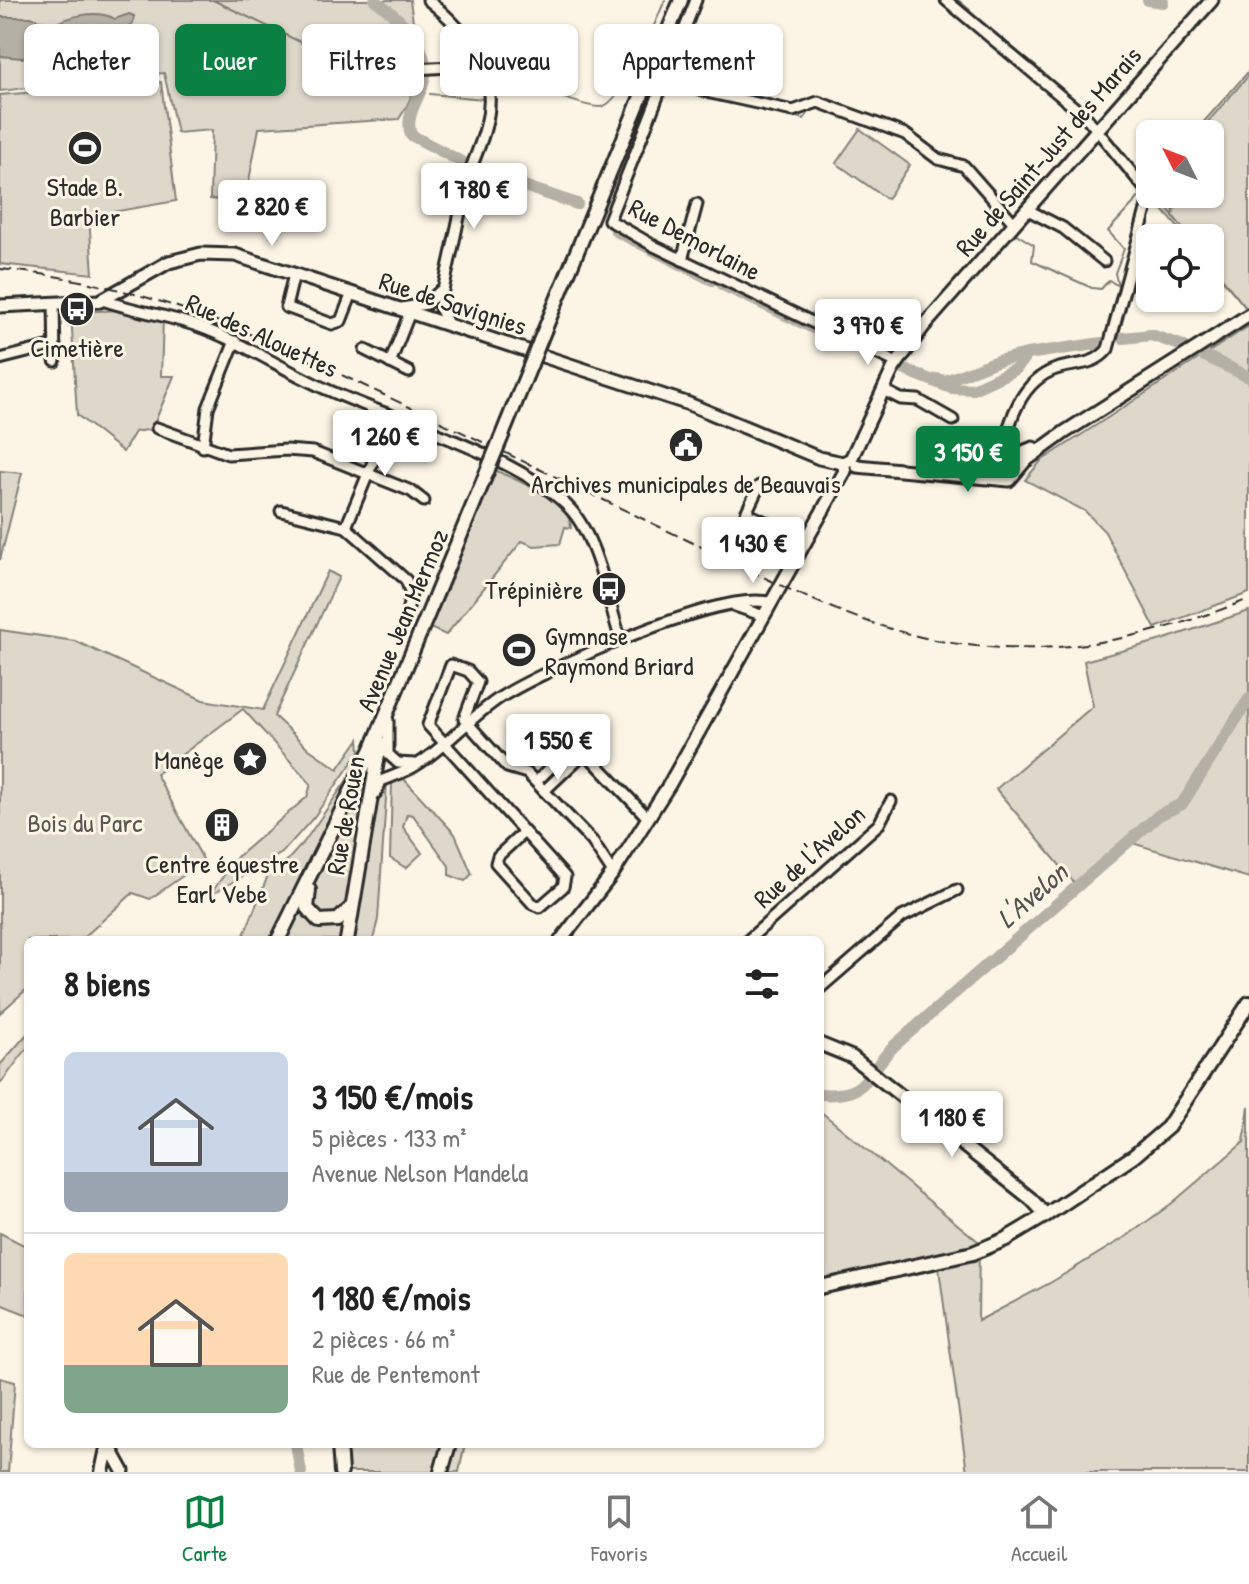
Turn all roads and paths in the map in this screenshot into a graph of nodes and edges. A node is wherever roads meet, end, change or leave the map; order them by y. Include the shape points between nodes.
1 (428, 0) edge
2 (681, 0) edge
3 (696, 0) edge
4 (946, 0) edge
5 (1212, 0) edge
6 (455, 24) edge
7 (686, 24) edge
8 (490, 96) edge
9 (657, 96) edge
10 (724, 96) edge
11 (1097, 129) junction
12 (697, 204) dead end
13 (1026, 209) junction
14 (1010, 227) junction
15 (682, 260) junction
16 (1104, 261) dead end
17 (294, 274) junction
18 (446, 280) junction
19 (352, 293) junction
20 (103, 300) junction
21 (54, 304) junction
22 (0, 306) edge
23 (397, 308) junction
24 (410, 312) junction
25 (1249, 315) edge
26 (448, 324) junction
27 (235, 341) junction
28 (55, 345) junction
29 (365, 350) dead end
30 (0, 359) edge
31 (55, 361) dead end
32 (390, 363) junction
33 (895, 365) junction
34 (409, 372) dead end
35 (883, 390) junction
36 (392, 416) junction
37 (953, 420) dead end
38 (157, 428) dead end
39 (1065, 432) junction
40 (203, 447) junction
41 (1007, 453) junction
42 (990, 460) junction
43 (849, 465) junction
44 (1017, 471) junction
45 (369, 473) junction
46 (948, 476) junction
47 (997, 479) junction
48 (759, 486) dead end
49 (424, 501) dead end
50 (281, 511) dead end
51 (346, 527) junction
52 (806, 541) junction
53 (771, 603) junction
54 (732, 606) junction
55 (407, 612) dead end
56 (764, 616) junction
57 (621, 641) junction
58 (394, 698) junction
59 (389, 712) junction
60 (468, 724) junction
61 (443, 745) junction
62 (585, 752) junction
63 (390, 756) junction
64 (422, 762) junction
65 (389, 778) junction
66 (536, 782) junction
67 (544, 791) junction
68 (891, 801) dead end
69 (648, 818) junction
70 (366, 823) junction
71 (524, 832) junction
72 (319, 860) junction
73 (613, 873) junction
74 (957, 890) dead end
75 (353, 904) junction
76 (280, 936) edge
77 (348, 936) edge
78 (564, 936) edge
79 (753, 936) edge
80 (824, 985) edge
81 (1249, 1003) edge
82 (824, 1046) edge
83 (824, 1053) edge
84 (865, 1068) junction
85 (1046, 1215) junction
86 (824, 1286) edge
87 (101, 1448) edge
88 (107, 1448) edge
89 (110, 1448) edge
90 (116, 1448) edge
91 (339, 1448) edge
92 (448, 1448) edge
93 (122, 1470) edge
94 (101, 1471) edge
95 (341, 1472) edge
96 (441, 1472) edge

1 - 6 street
2 - 58 main road, Avenue Jean Mermoz, bridge
3 - 7 street
4 - 11 street
5 - 11 street, Rue de Saint-Just des Marais
8 - 18 street
9 - 15 street, Rue Demorlaine via 609,220
10 - 14 street via 793,111 818,102 905,134 939,160 964,166
11 - 13 street, Rue de Saint-Just des Marais
11 - 41 street via 1150,195 1109,345 1099,359 1053,370 1034,384 1012,416
12 - 15 street
13 - 14 street, Rue de Saint-Just des Marais
13 - 16 street via 1063,228
14 - 33 street, Rue de Saint-Just des Marais
15 - 33 street, Rue Demorlaine
17 - 19 street, Rue de Savignies
17 - 19 street via 285,304 304,315 338,324
17 - 20 street, Rue de Savignies via 235,255 195,255 153,269
18 - 23 street via 426,304
18 - 26 street via 440,304
19 - 23 street, Rue de Savignies
20 - 21 street, Rue de Savignies
20 - 27 street, Rue des Alouettes via 175,318
21 - 22 street, Rue de Savignies
21 - 28 street
23 - 24 street, Rue de Savignies
24 - 26 street, Rue de Savignies
24 - 32 street
25 - 39 street
26 - 43 street, Rue de Savignies via 689,404 819,458
27 - 36 street, Rue des Alouettes via 306,380
27 - 40 street via 210,402
28 - 30 street
28 - 31 street
29 - 32 street
32 - 34 street
33 - 35 street, Rue de Saint-Just des Marais
35 - 37 street via 918,400
35 - 43 street, Rue de Saint-Just des Marais
36 - 45 street
36 - 57 street, Rue des Alouettes via 509,469 565,504 588,540
38 - 40 street
39 - 41 street via 1021,453
39 - 44 street
40 - 45 street via 236,455 307,451
41 - 42 street
41 - 44 street via 1018,463
42 - 46 street via 981,469
42 - 47 street via 990,472
43 - 46 street, Rue de Savignies
43 - 52 street, Rue de Saint-Just des Marais
44 - 47 street via 1009,480
45 - 49 street
45 - 51 street
46 - 47 street, Rue de Savignies
48 - 52 street via 746,513
50 - 51 street
51 - 55 street via 406,580 411,594
52 - 53 street, Rue de Saint-Just des Marais
53 - 54 street
53 - 56 street, Rue de Saint-Just des Marais
54 - 56 street
54 - 57 street
56 - 69 street, Rue de Saint-Just des Marais
57 - 60 street via 508,693
58 - 59 main road, Rue de Rouen
58 - 72 main road, Avenue Jean Mermoz
59 - 63 street via 385,743
59 - 70 main road, Rue de Rouen
60 - 61 street
60 - 61 street via 463,714 478,681 451,665 427,723
60 - 66 street via 504,765 525,771
61 - 64 street
61 - 71 street
62 - 66 street via 572,746
62 - 67 street
62 - 69 street
63 - 64 street via 403,764
63 - 65 street
64 - 65 street
65 - 70 street via 379,784
66 - 67 street
67 - 73 street via 592,841
68 - 79 street, Rue de l'Avelon via 879,824
69 - 73 street, Rue de Saint-Just des Marais
70 - 75 main road, Rue de Rouen
71 - 71 street via 496,861 540,907 566,879
72 - 75 main road via 306,897 311,914 334,922
72 - 76 main road, Avenue Jean Mermoz
73 - 78 street, Rue de Saint-Just des Marais
74 - 80 street via 902,917
75 - 77 main road, Rue de Rouen
81 - 85 main road via 1168,1127
82 - 84 street
83 - 84 street
84 - 85 street
85 - 86 main road via 995,1244
87 - 94 main road
88 - 94 main road
89 - 93 street
90 - 93 street
91 - 95 main road
92 - 96 main road
93 - 94 street via 111,1462

